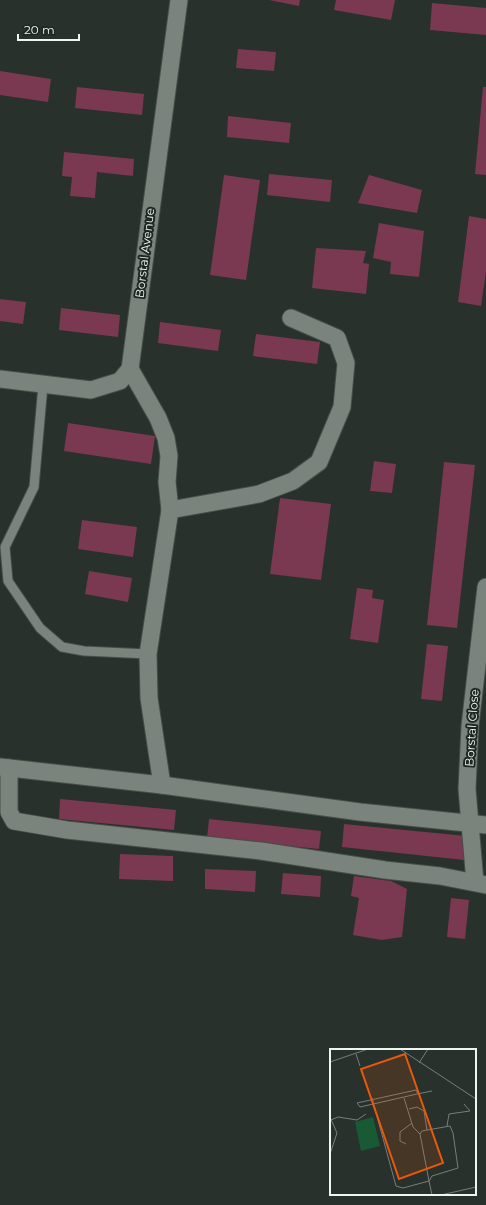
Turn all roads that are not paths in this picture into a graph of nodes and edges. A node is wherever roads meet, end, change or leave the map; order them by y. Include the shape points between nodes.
1 (179, 0) edge
2 (291, 318) dead end
3 (130, 369) junction
4 (0, 379) edge
5 (43, 385) junction
6 (170, 510) junction
7 (486, 587) edge
8 (148, 654) junction
9 (5, 767) edge
10 (162, 785) junction
11 (478, 824) edge
12 (481, 884) edge

1 - 3 street, Borstal Avenue
2 - 6 street via 337,338 346,363 342,407 319,462 293,480 259,494
3 - 5 street via 120,381 91,390
3 - 6 street via 158,418 166,438
4 - 5 street
5 - 8 lane via 34,487 5,547 8,581 40,628 62,647 84,651
6 - 8 street
7 - 11 street, Borstal Close via 470,726 467,789
8 - 10 street via 149,698
9 - 10 street
9 - 12 street via 10,812 14,821 67,830 261,851
10 - 11 street via 360,812
11 - 12 street, Borstal Close

